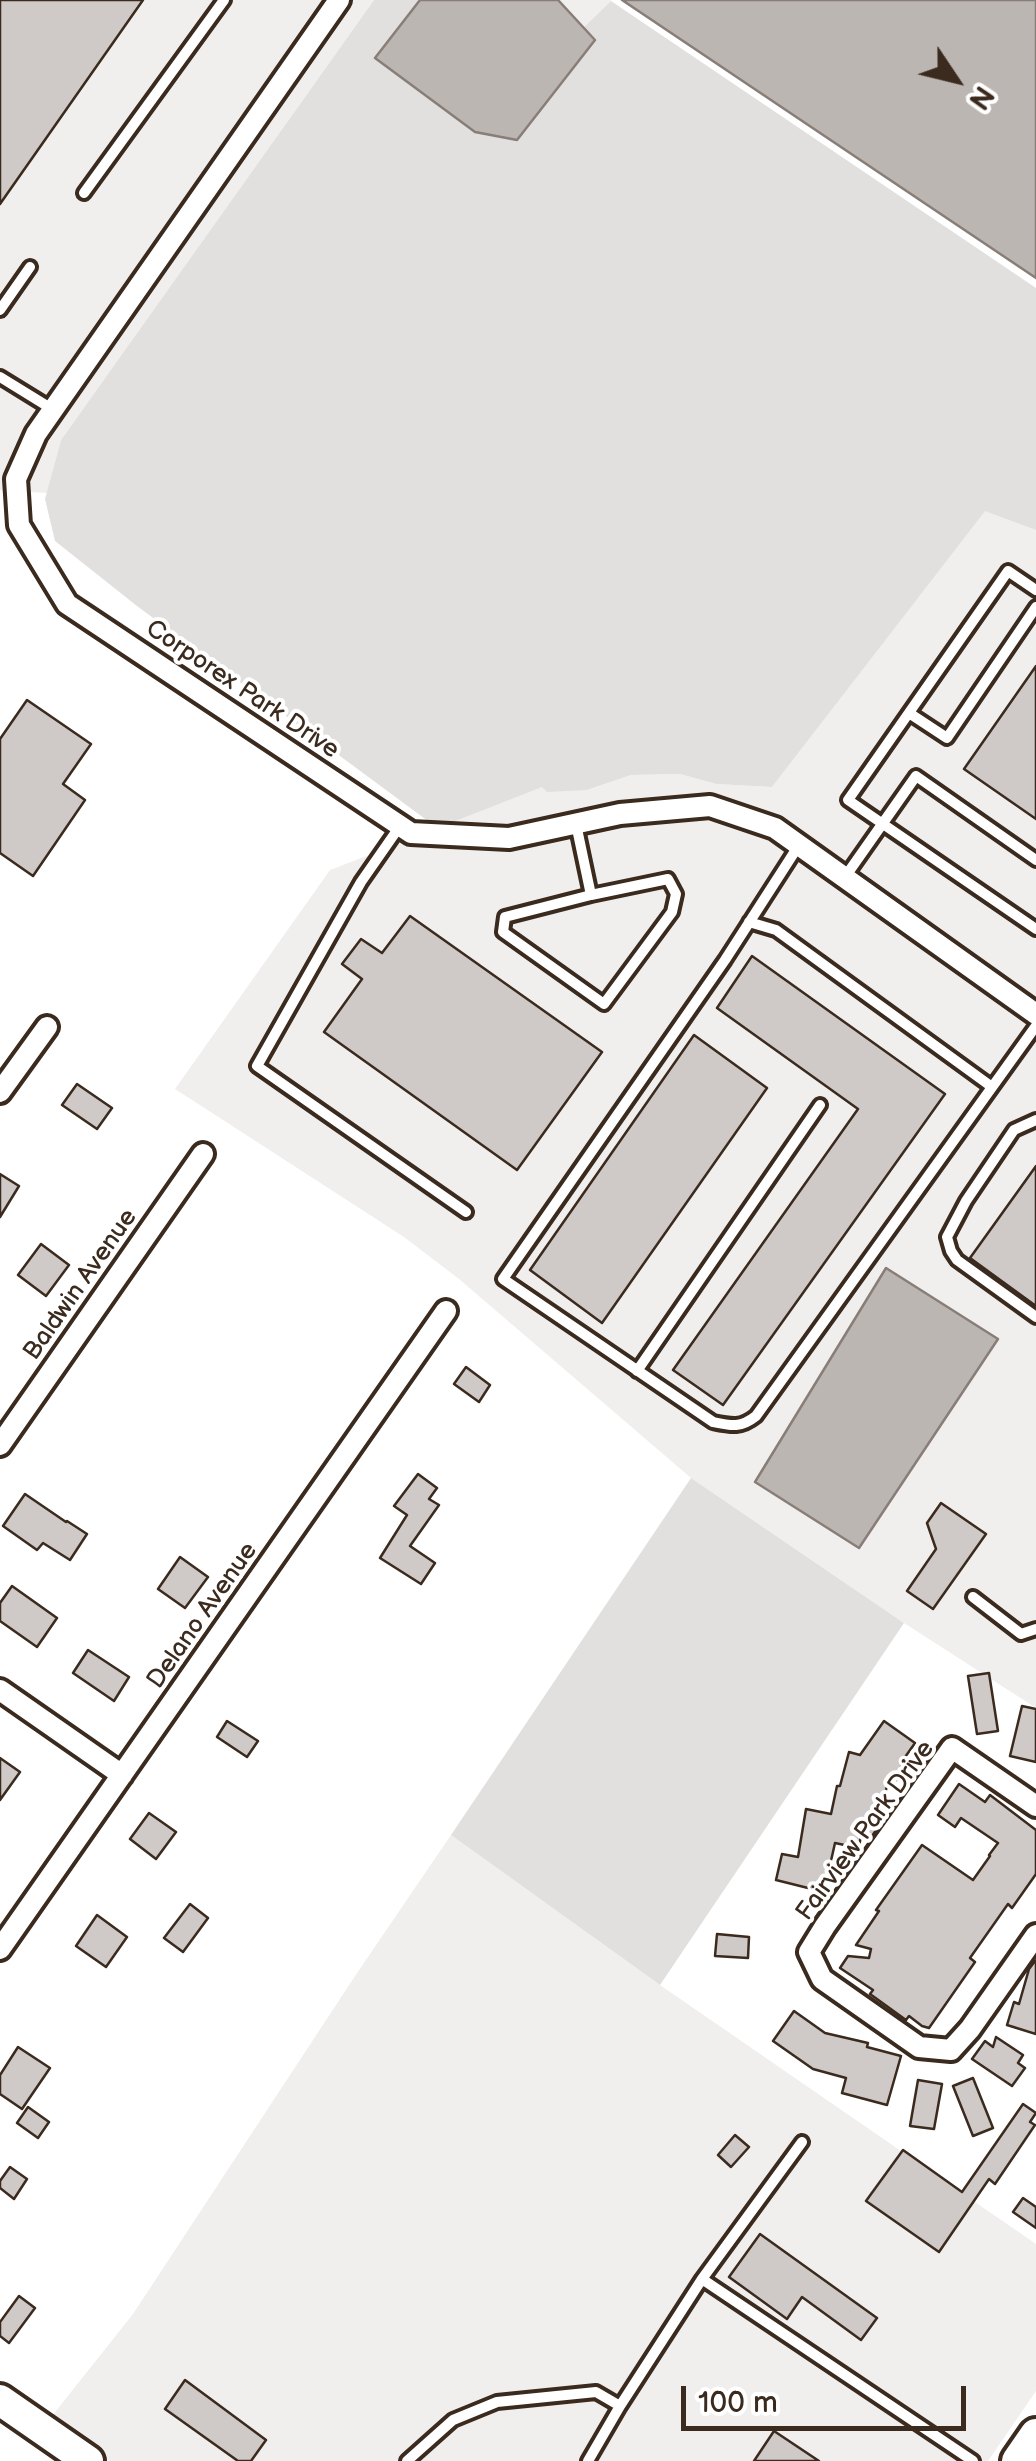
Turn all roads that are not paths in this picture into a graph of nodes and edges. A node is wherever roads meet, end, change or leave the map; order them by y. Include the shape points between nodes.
1 (224, 0) edge
2 (338, 0) edge
3 (84, 193) dead end
4 (30, 266) dead end
5 (0, 310) edge
6 (0, 378) edge
7 (53, 410) junction
8 (1036, 590) edge
9 (1036, 607) edge
10 (909, 713) junction
11 (576, 824) junction
12 (882, 824) junction
13 (400, 825) junction
14 (799, 845) junction
15 (1036, 860) edge
16 (844, 878) junction
17 (591, 895) junction
18 (749, 922) junction
19 (1036, 929) edge
20 (1036, 1014) edge
21 (1036, 1026) edge
22 (47, 1027) dead end
23 (992, 1086) junction
24 (0, 1092) edge
25 (820, 1105) dead end
26 (1036, 1120) edge
27 (203, 1154) dead end
28 (466, 1212) dead end
29 (446, 1311) dead end
30 (1036, 1318) edge
31 (638, 1371) junction
32 (0, 1445) edge
33 (974, 1596) dead end
34 (1036, 1629) edge
35 (0, 1690) edge
36 (122, 1775) junction
37 (1036, 1806) edge
38 (1036, 1935) edge
39 (0, 1949) edge
40 (802, 2142) dead end
41 (702, 2279) junction
42 (0, 2400) edge
43 (620, 2406) junction
44 (1036, 2435) edge
45 (88, 2461) edge
46 (407, 2461) edge
47 (588, 2461) edge
48 (972, 2461) edge
49 (1018, 2461) edge

1 - 3 lane
2 - 7 street, Corporex Park Drive
4 - 5 lane
6 - 7 lane
7 - 13 street, Corporex Park Drive via 16,478 18,525 66,604
8 - 10 lane via 1008,571
9 - 10 lane via 947,738
10 - 12 lane via 848,800
11 - 13 street, Corporex Park Drive via 509,838 411,832
11 - 14 street, Corporex Park Drive via 710,806 774,828
11 - 17 lane
12 - 15 lane via 916,776
12 - 16 lane
12 - 19 lane
13 - 28 lane via 257,1066
14 - 16 street, Corporex Park Drive
14 - 18 lane
16 - 20 street, Corporex Park Drive
17 - 17 lane via 668,879 676,894 672,912 604,1004 503,932 504,918
18 - 23 lane via 776,930
18 - 31 lane via 503,1279
21 - 23 lane
22 - 24 street
23 - 31 lane via 756,1416 732,1426 713,1422
25 - 31 lane
26 - 30 lane via 1014,1130 947,1238 958,1260
27 - 32 street, Baldwin Avenue
29 - 36 street, Delano Avenue
33 - 34 lane via 1021,1634
35 - 36 street
36 - 39 street, Delano Avenue
37 - 38 street, Fairview Park Drive via 952,1748 810,1952 822,1979 918,2047 951,2050
40 - 41 lane
41 - 43 lane
41 - 48 lane
42 - 45 street
43 - 46 lane via 596,2392 497,2402 454,2420
43 - 47 lane
44 - 49 main road

